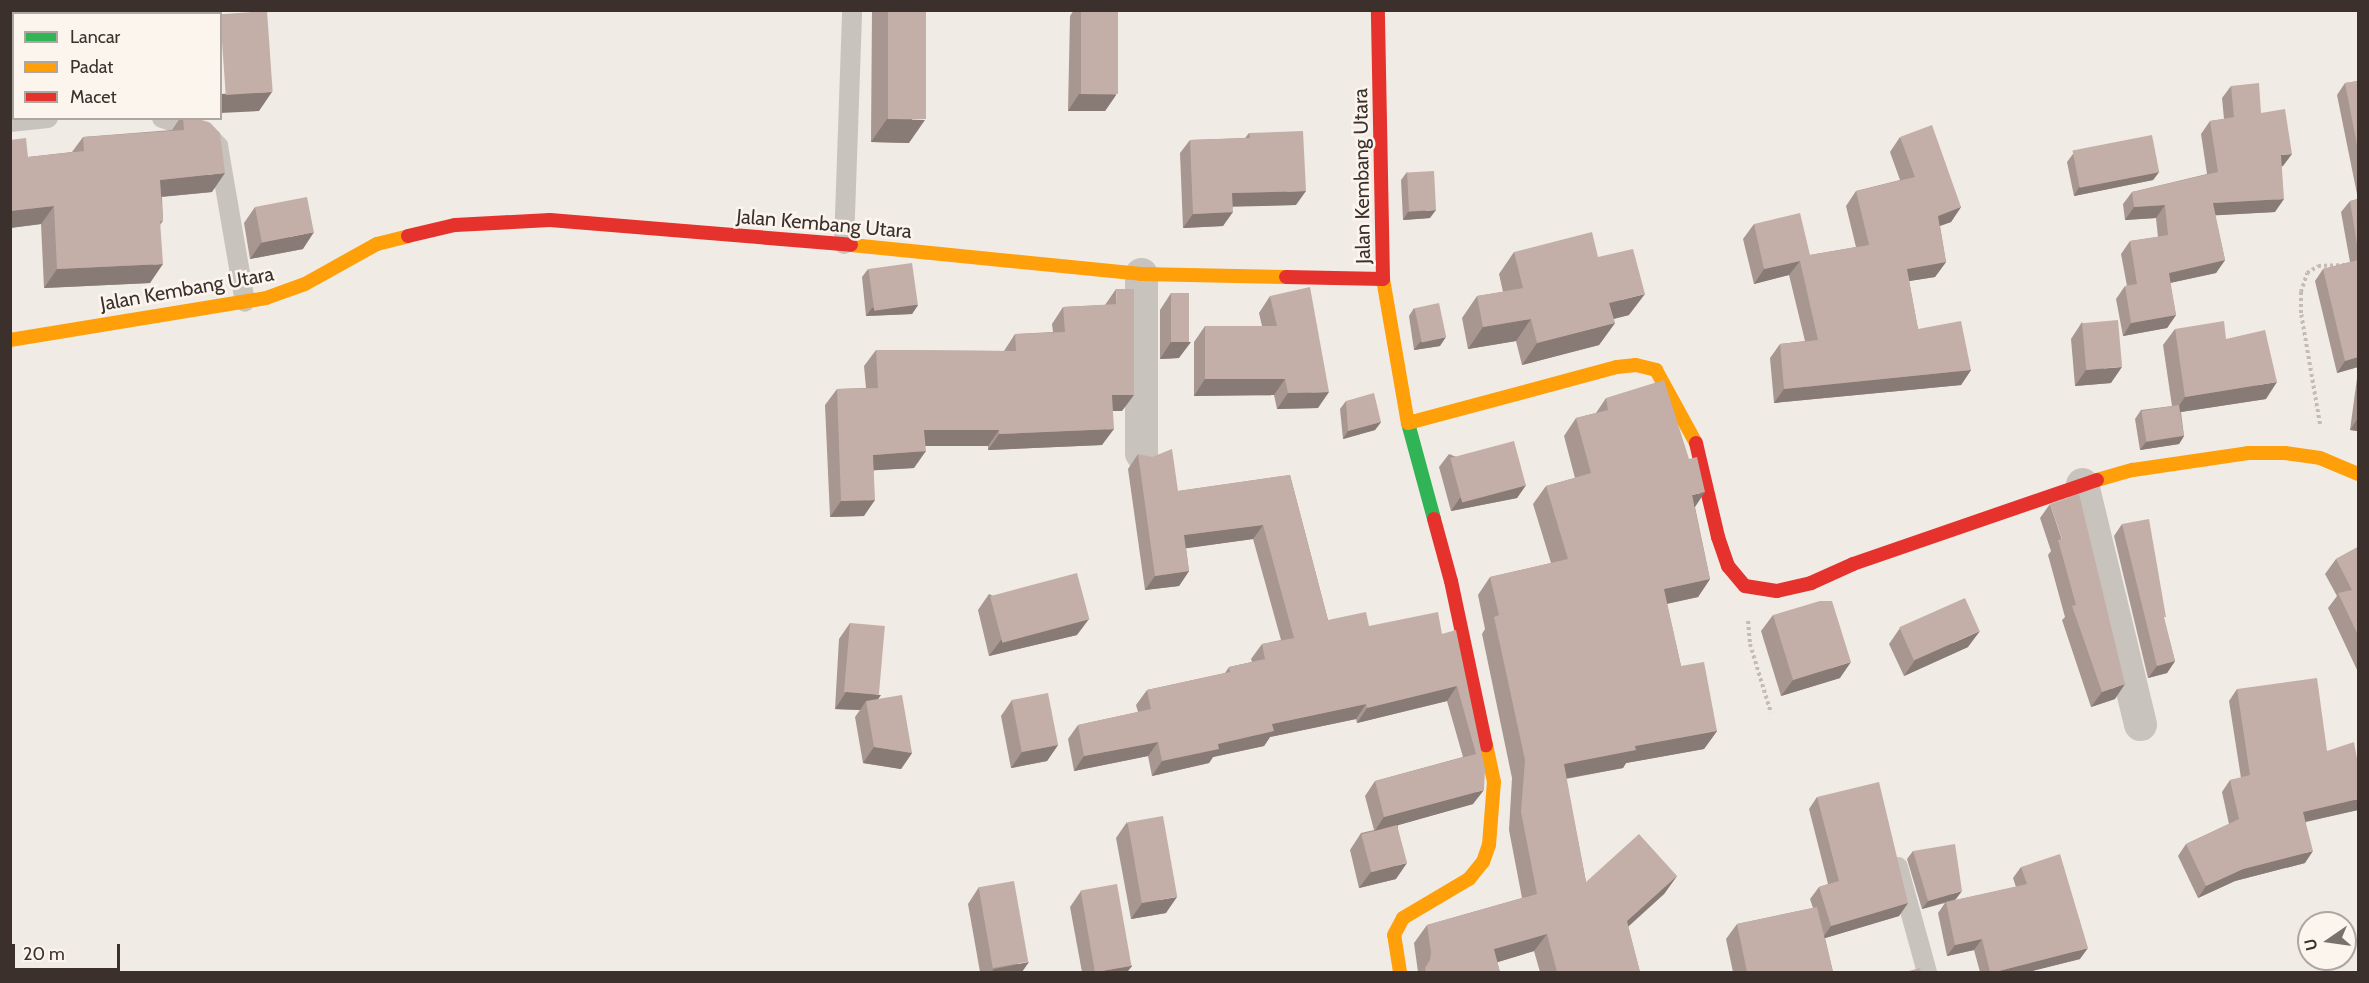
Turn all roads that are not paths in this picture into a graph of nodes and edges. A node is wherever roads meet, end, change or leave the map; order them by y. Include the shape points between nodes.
1 (852, 10) edge
2 (1378, 10) edge
3 (29, 120) edge
4 (169, 120) edge
5 (10, 122) edge
6 (844, 244) junction
7 (1142, 274) junction
8 (1383, 279) junction
9 (245, 302) junction
10 (10, 340) edge
11 (1408, 423) junction
12 (1142, 453) edge
13 (2358, 474) edge
14 (2082, 484) junction
15 (2140, 724) dead end
16 (1898, 867) edge
17 (1400, 972) edge
18 (1927, 972) edge

1 - 6 lane
2 - 8 street, Jalan Kembang Utara
3 - 5 lane
4 - 9 lane via 204,130 218,146
6 - 7 street, Jalan Kembang Utara
6 - 9 street, Jalan Kembang Utara via 550,220 456,225 377,244 305,284
7 - 8 street, Jalan Kembang Utara
7 - 12 street
8 - 11 street
9 - 10 street, Jalan Kembang Utara
11 - 14 street via 1617,367 1636,365 1656,370 1698,448 1728,566 1745,586 1777,591 1811,583 1853,564
11 - 17 street via 1451,581 1494,782 1489,845 1483,862 1461,885 1403,918 1394,935
13 - 14 street via 2320,458 2248,453 2133,470
14 - 15 street
16 - 18 lane

